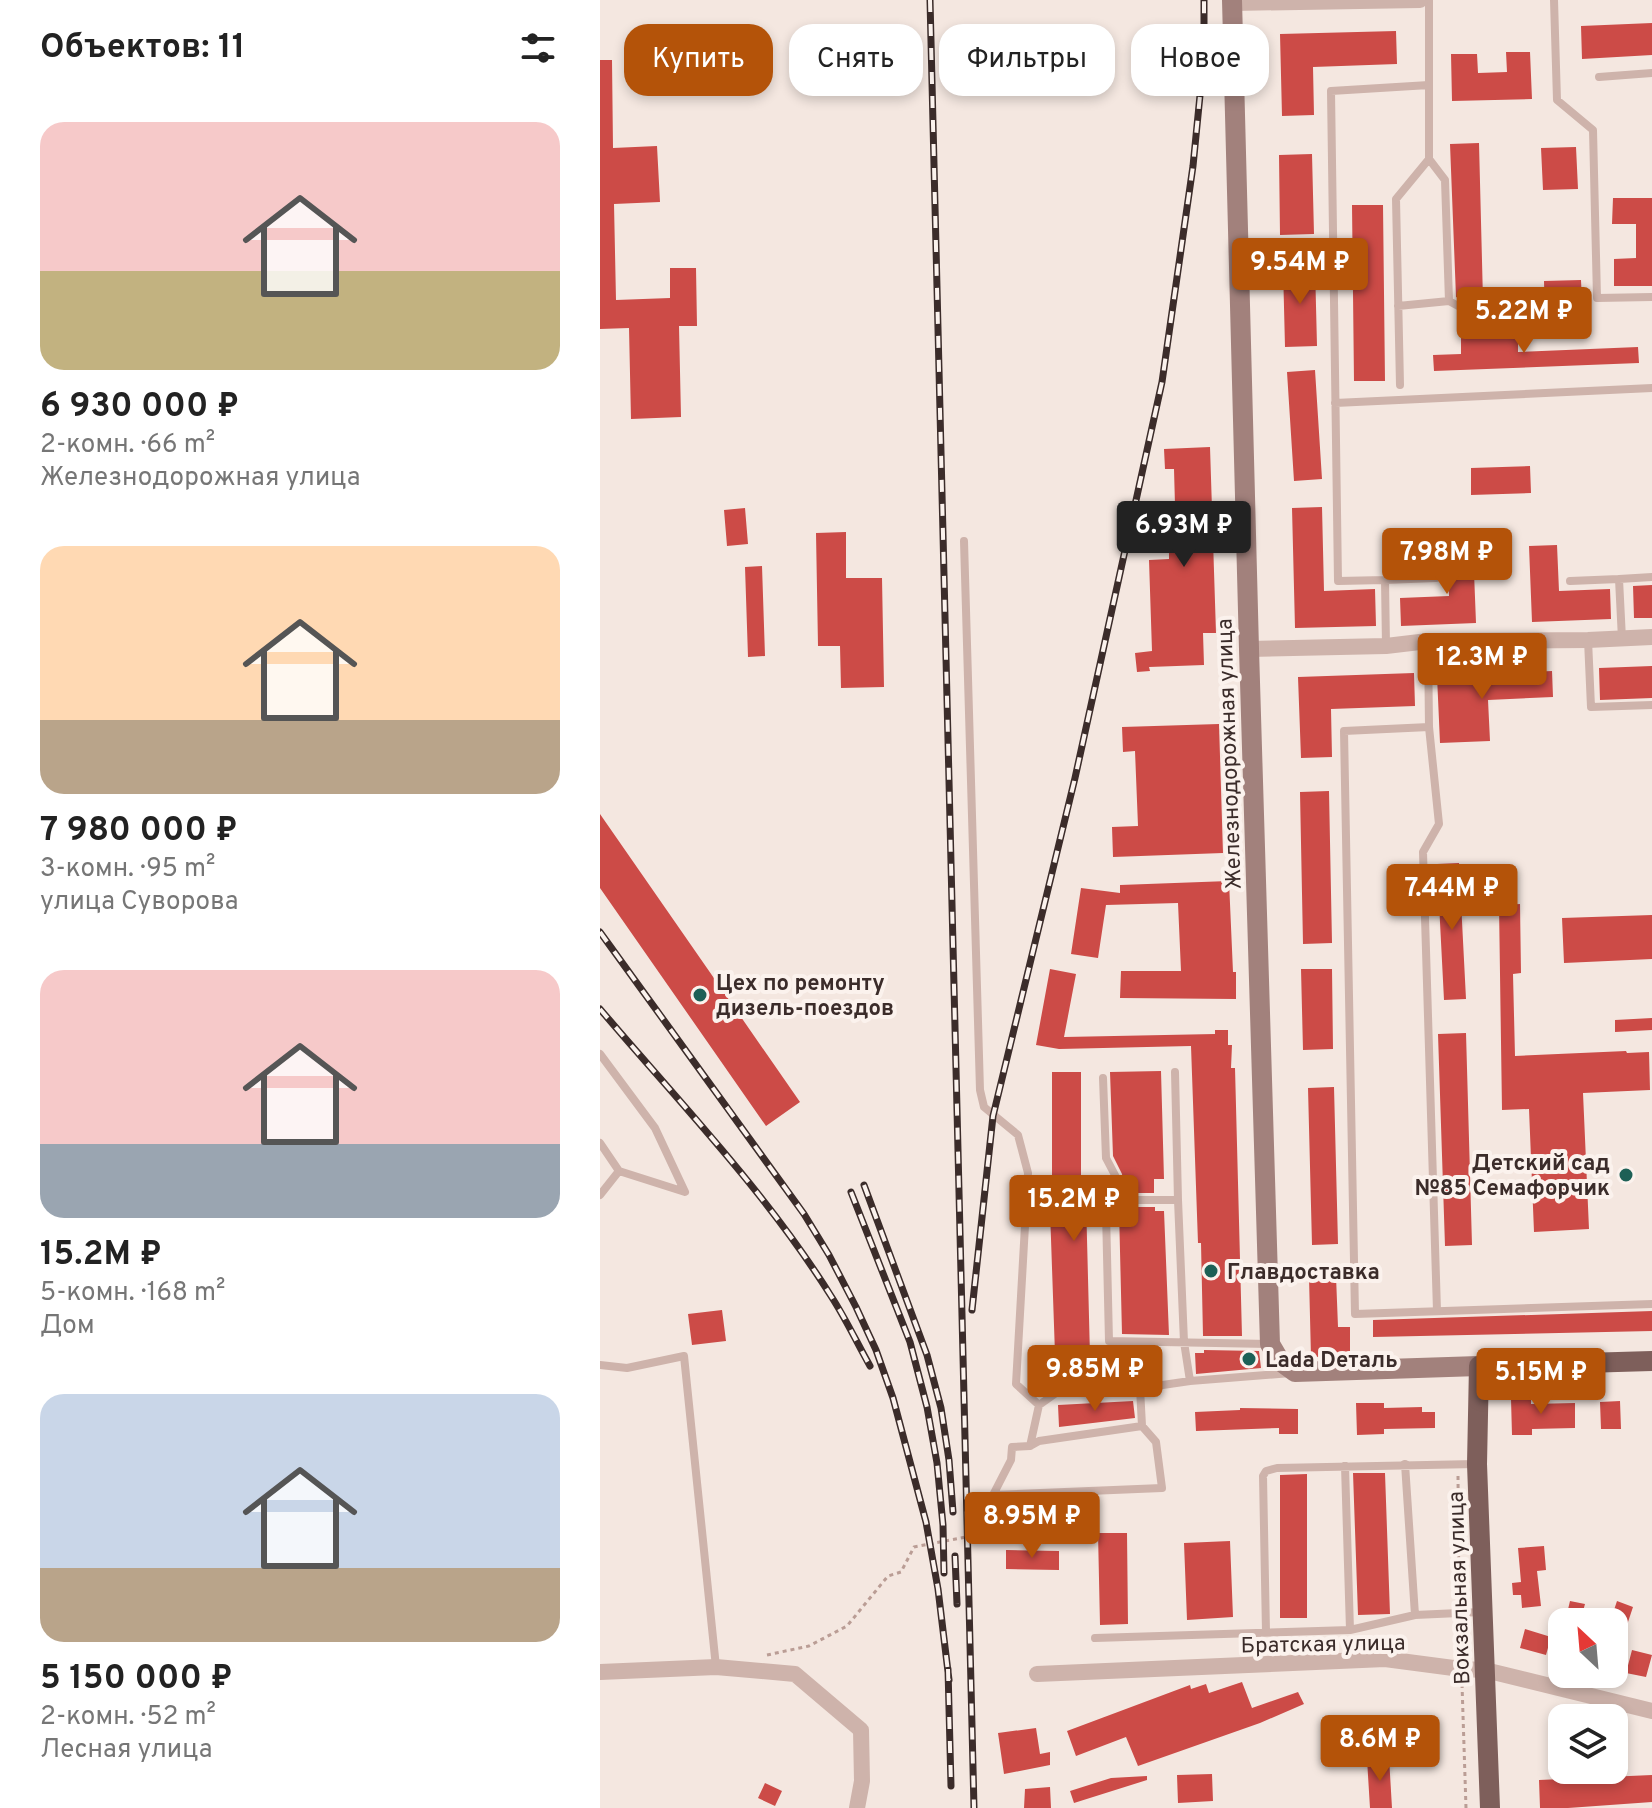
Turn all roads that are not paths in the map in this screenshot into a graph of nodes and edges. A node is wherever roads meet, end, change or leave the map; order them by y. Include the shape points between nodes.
1 (1420, 0) edge
2 (1429, 0) edge
3 (1554, 0) edge
4 (1232, 2) edge
5 (1652, 73) edge
6 (1599, 77) dead end
7 (1429, 85) junction
8 (1429, 159) junction
9 (1652, 297) edge
10 (1449, 301) junction
11 (1398, 306) junction
12 (1488, 322) dead end
13 (1400, 385) dead end
14 (1652, 388) edge
15 (1335, 403) junction
16 (964, 541) dead end
17 (1652, 577) edge
18 (1436, 578) dead end
19 (1619, 579) junction
20 (1385, 580) junction
21 (1570, 581) dead end
22 (1652, 637) edge
23 (1622, 639) junction
24 (1588, 640) junction
25 (1428, 641) junction
26 (1386, 646) junction
27 (1249, 649) junction
28 (1652, 705) edge
29 (1429, 727) junction
30 (600, 1054) edge
31 (1175, 1072) dead end
32 (1103, 1078) dead end
33 (600, 1143) edge
34 (619, 1171) junction
35 (600, 1195) edge
36 (1117, 1200) junction
37 (1178, 1200) junction
38 (1652, 1304) edge
39 (1437, 1311) junction
40 (1184, 1342) junction
41 (1282, 1359) junction
42 (1652, 1361) edge
43 (600, 1365) edge
44 (1479, 1366) junction
45 (1190, 1381) junction
46 (1140, 1388) junction
47 (1039, 1405) junction
48 (1142, 1426) junction
49 (1030, 1446) junction
50 (1405, 1464) junction
51 (1467, 1464) junction
52 (1345, 1466) junction
53 (993, 1495) junction
54 (984, 1528) road end
55 (1482, 1612) junction
56 (1415, 1615) junction
57 (1350, 1630) junction
58 (1266, 1632) junction
59 (1095, 1638) dead end
60 (716, 1667) junction
61 (1485, 1670) junction
62 (600, 1672) edge
63 (1037, 1674) dead end
64 (1652, 1711) edge
65 (857, 1808) edge
66 (1490, 1808) edge

1 - 4 street
2 - 7 lane
3 - 9 lane via 1557,100 1593,130 1597,298
4 - 27 main road, Железнодорожная улица
5 - 6 lane
7 - 8 lane
7 - 15 lane via 1331,91
8 - 10 lane via 1445,180
8 - 11 lane via 1396,199
10 - 11 lane
10 - 12 lane
11 - 13 lane
14 - 15 lane
15 - 20 lane via 1338,581
16 - 47 lane via 980,1090 984,1107 1018,1135 1028,1173 1016,1384
17 - 19 lane
18 - 20 lane
19 - 21 lane
19 - 23 lane
20 - 26 lane
22 - 23 street
23 - 24 street
24 - 25 street
24 - 28 lane via 1591,707
25 - 26 street
25 - 29 lane
26 - 27 street
27 - 41 main road, Железнодорожная улица
29 - 39 lane via 1439,824 1423,852
29 - 39 lane via 1344,731 1344,746 1355,1314
30 - 34 lane via 655,1128 685,1192
31 - 37 lane
32 - 36 lane via 1106,1158 1116,1177
33 - 34 lane
34 - 35 lane
36 - 37 lane
36 - 40 lane via 1106,1212 1109,1341
37 - 40 lane
38 - 39 lane
40 - 41 lane
40 - 45 lane
41 - 44 main road
41 - 45 lane
42 - 44 main road
43 - 60 lane via 627,1368 684,1356
44 - 51 main road, Вокзальная улица
45 - 46 lane
46 - 47 lane via 1056,1393
46 - 48 lane
47 - 49 lane
48 - 49 lane
48 - 53 lane via 1156,1442 1162,1488
49 - 53 lane via 1012,1447
50 - 51 lane
50 - 52 lane
50 - 56 lane
51 - 55 main road, Вокзальная улица
52 - 57 lane
52 - 58 lane via 1277,1468 1263,1476
53 - 54 lane
55 - 56 lane
55 - 61 main road, Вокзальная улица
56 - 57 lane
57 - 58 lane
58 - 59 lane
60 - 62 street
60 - 65 street via 795,1674 861,1730
61 - 63 street, Братская улица via 1385,1659
61 - 64 street, Братская улица
61 - 66 main road, Вокзальная улица

